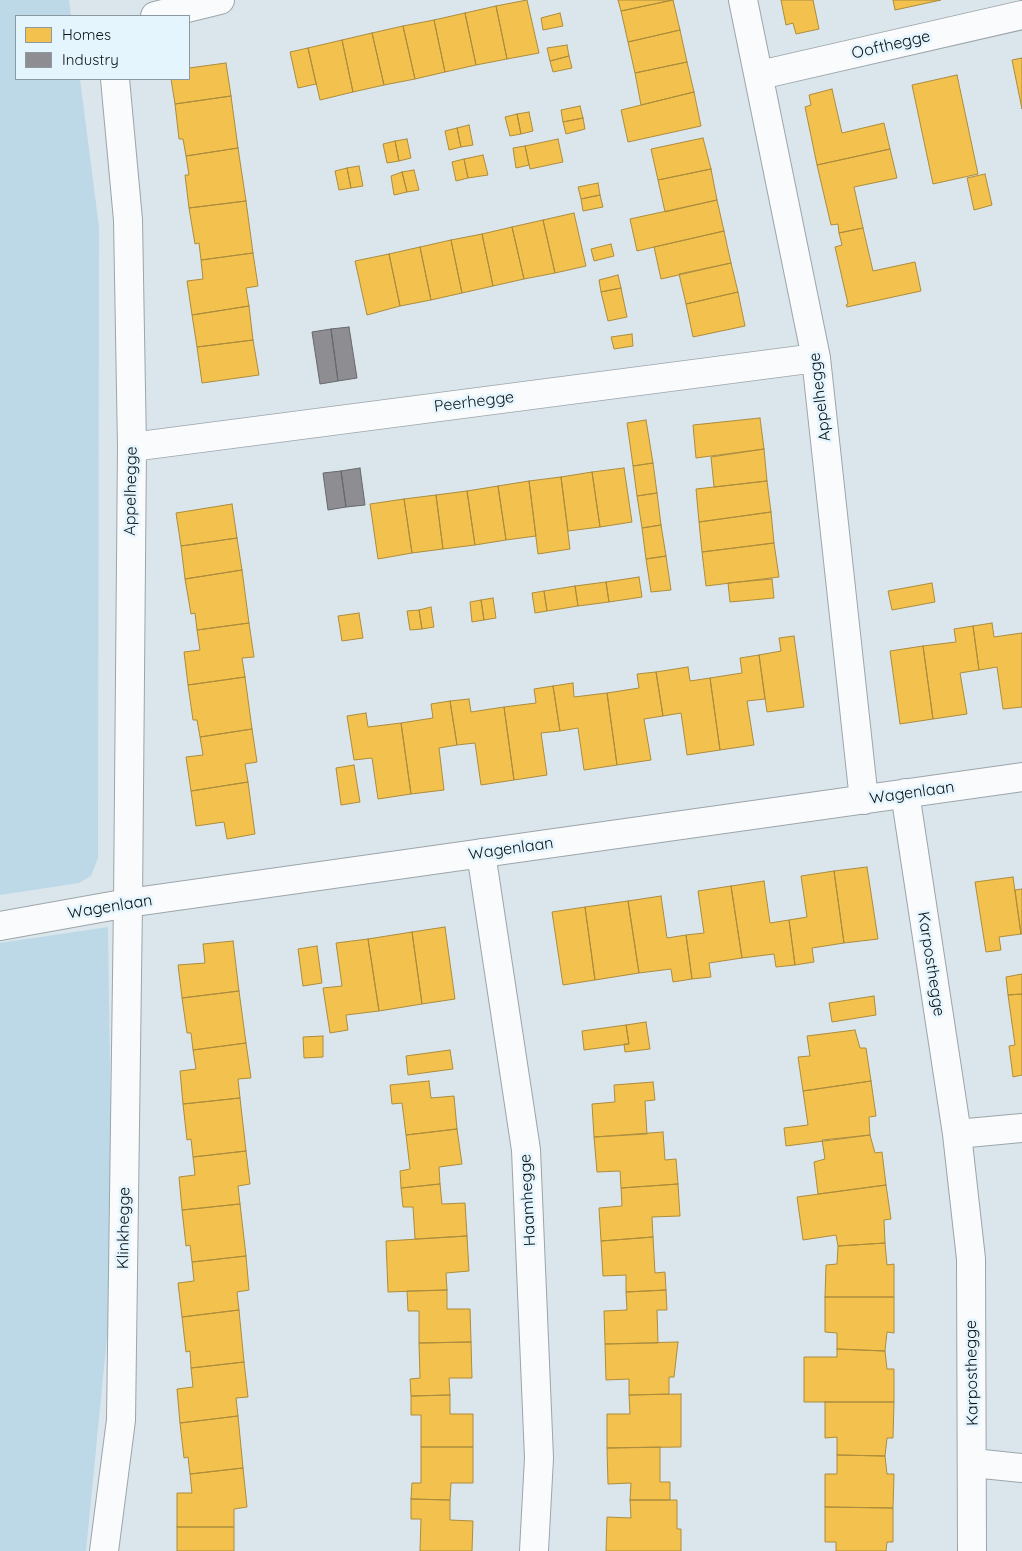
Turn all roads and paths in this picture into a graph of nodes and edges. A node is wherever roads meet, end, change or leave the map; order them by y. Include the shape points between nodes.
1 (220, 0) edge
2 (743, 0) edge
3 (159, 15) edge
4 (1022, 15) edge
5 (760, 75) junction
6 (116, 80) edge
7 (816, 358) junction
8 (132, 447) junction
9 (1022, 777) edge
10 (905, 793) junction
11 (864, 800) junction
12 (481, 853) junction
13 (128, 904) junction
14 (0, 926) edge
15 (1022, 1128) edge
16 (957, 1134) junction
17 (973, 1463) junction
18 (1022, 1468) edge
19 (104, 1551) edge
20 (534, 1551) edge
21 (972, 1551) edge

1 - 3 street
2 - 5 street, Appelhegge
4 - 5 street, Oofthegge
5 - 7 street, Appelhegge
6 - 8 street, Appelhegge via 128,220
7 - 8 street, Peerhegge
7 - 11 street, Appelhegge
8 - 13 street, Appelhegge
9 - 10 street, Wagenlaan
10 - 11 street, Wagenlaan
10 - 16 street, Karposthegge
11 - 12 street, Wagenlaan
12 - 13 street, Wagenlaan
12 - 20 street, Haamhegge via 526,1150 539,1458
13 - 14 street, Wagenlaan
13 - 19 street, Klinkhegge via 121,1420
15 - 16 street
16 - 17 street, Karposthegge via 971,1260
17 - 18 street
17 - 21 street, Karposthegge

